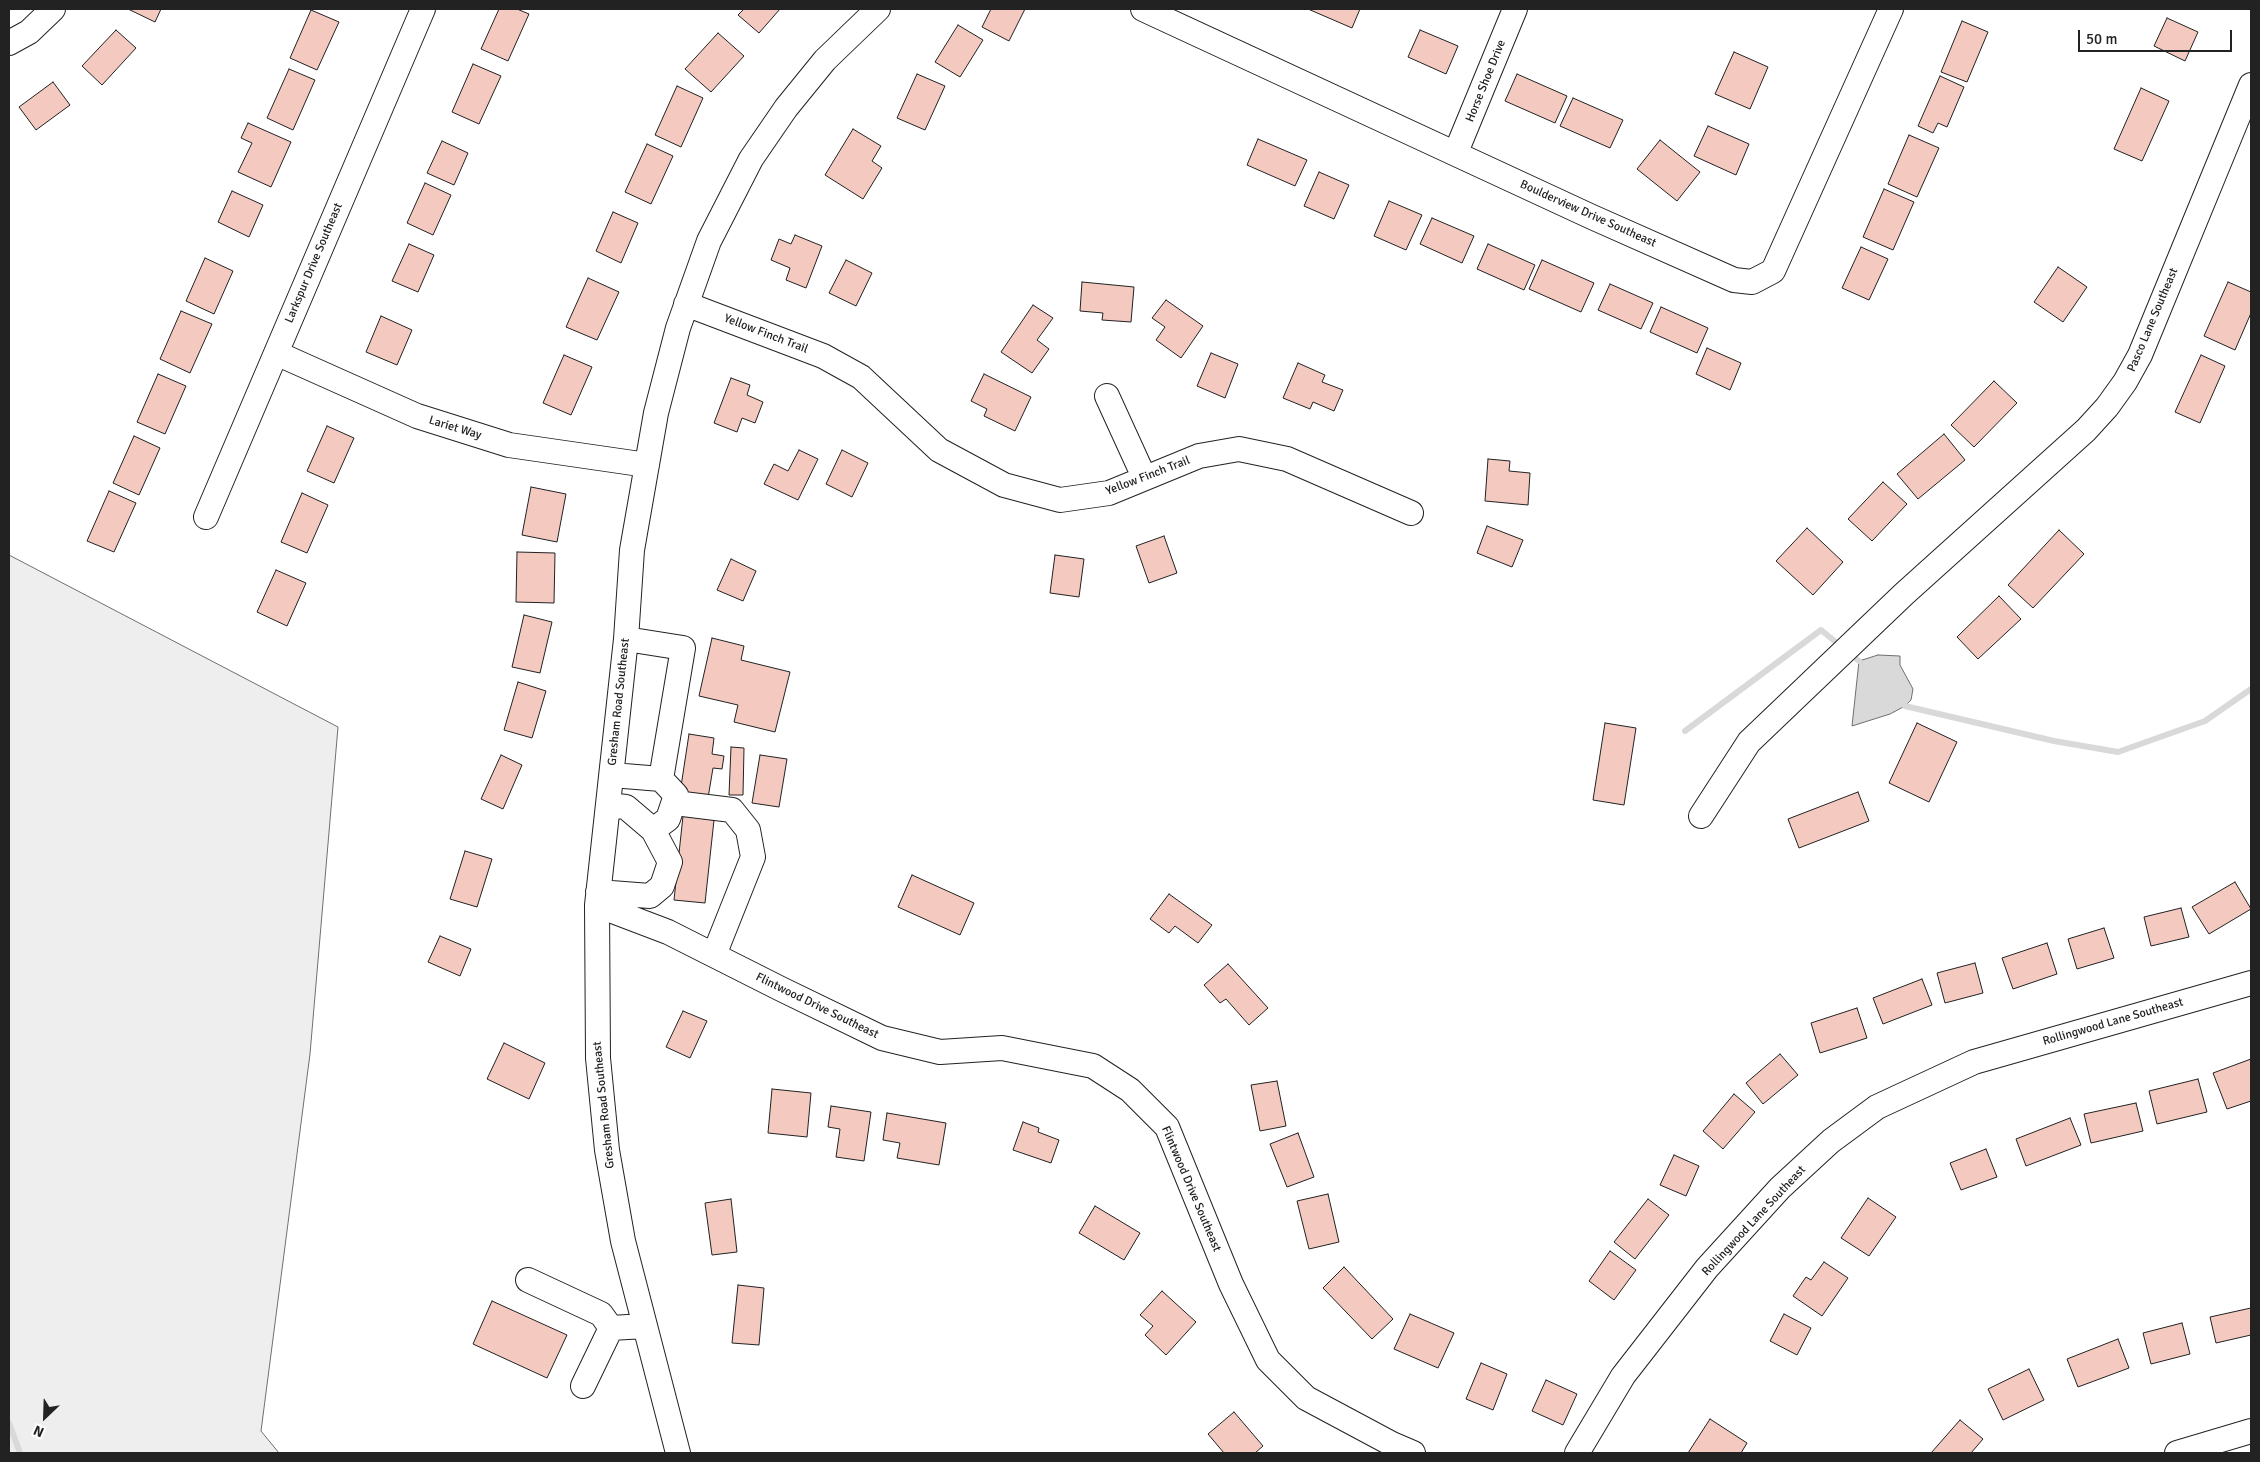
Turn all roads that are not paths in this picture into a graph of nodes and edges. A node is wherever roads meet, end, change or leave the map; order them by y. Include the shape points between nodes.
1 (52, 9) edge
2 (423, 9) edge
3 (878, 9) edge
4 (1143, 9) edge
5 (1516, 9) edge
6 (1891, 9) edge
7 (9, 43) edge
8 (2251, 85) edge
9 (1456, 152) junction
10 (686, 304) junction
11 (276, 353) junction
12 (1107, 396) dead end
13 (646, 466) junction
14 (1144, 477) junction
15 (1411, 513) dead end
16 (206, 516) dead end
17 (626, 639) junction
18 (612, 775) junction
19 (660, 779) junction
20 (675, 803) junction
21 (608, 805) junction
22 (1701, 816) dead end
23 (653, 830) junction
24 (597, 899) junction
25 (714, 955) junction
26 (2251, 983) edge
27 (528, 1280) dead end
28 (645, 1326) junction
29 (611, 1328) junction
30 (583, 1386) dead end
31 (2251, 1431) edge
32 (678, 1453) edge
33 (1413, 1453) edge
34 (1577, 1453) edge
35 (2177, 1453) edge

1 - 7 street via 29,32
2 - 11 street, Larkspur Drive Southeast
3 - 10 street, Gresham Road Southeast via 825,60 751,159 709,241
4 - 9 street, Boulderview Drive Southeast
5 - 9 street, Horse Shoe Drive
6 - 9 street, Boulderview Drive Southeast via 1773,271 1752,282 1734,280
8 - 22 street, Pasco Lane Southeast via 2140,355 2108,407 1749,742
10 - 13 street, Gresham Road Southeast via 656,413
10 - 14 street, Yellow Finch Trail via 823,356 860,377 939,450 1004,485 1060,500 1109,493
11 - 13 street, Lariet Way via 417,416 499,442
11 - 16 street, Larkspur Drive Southeast
12 - 14 street
13 - 17 street, Gresham Road Southeast via 632,550
14 - 15 street, Yellow Finch Trail via 1199,456 1238,449 1287,459
17 - 18 street, Gresham Road Southeast
17 - 19 street via 683,648
18 - 19 street
18 - 21 street, Gresham Road Southeast
19 - 20 street via 676,795
20 - 23 street via 668,819
20 - 25 street via 732,810 748,830 752,857
21 - 23 street via 626,807
21 - 24 street, Gresham Road Southeast
23 - 24 street via 670,862 662,886 650,896
24 - 25 street, Flintwood Drive Southeast
24 - 28 street, Gresham Road Southeast via 598,1058 607,1150 623,1241
25 - 33 street, Flintwood Drive Southeast via 882,1038 940,1052 1002,1048 1093,1066 1130,1090 1167,1127 1230,1284 1268,1360 1306,1398
26 - 34 street, Rollingwood Lane Southeast via 1974,1062 1877,1107 1831,1141 1780,1188 1707,1268 1623,1376
27 - 29 street via 600,1314
28 - 29 street
28 - 32 street, Gresham Road Southeast
29 - 30 street
31 - 35 street

